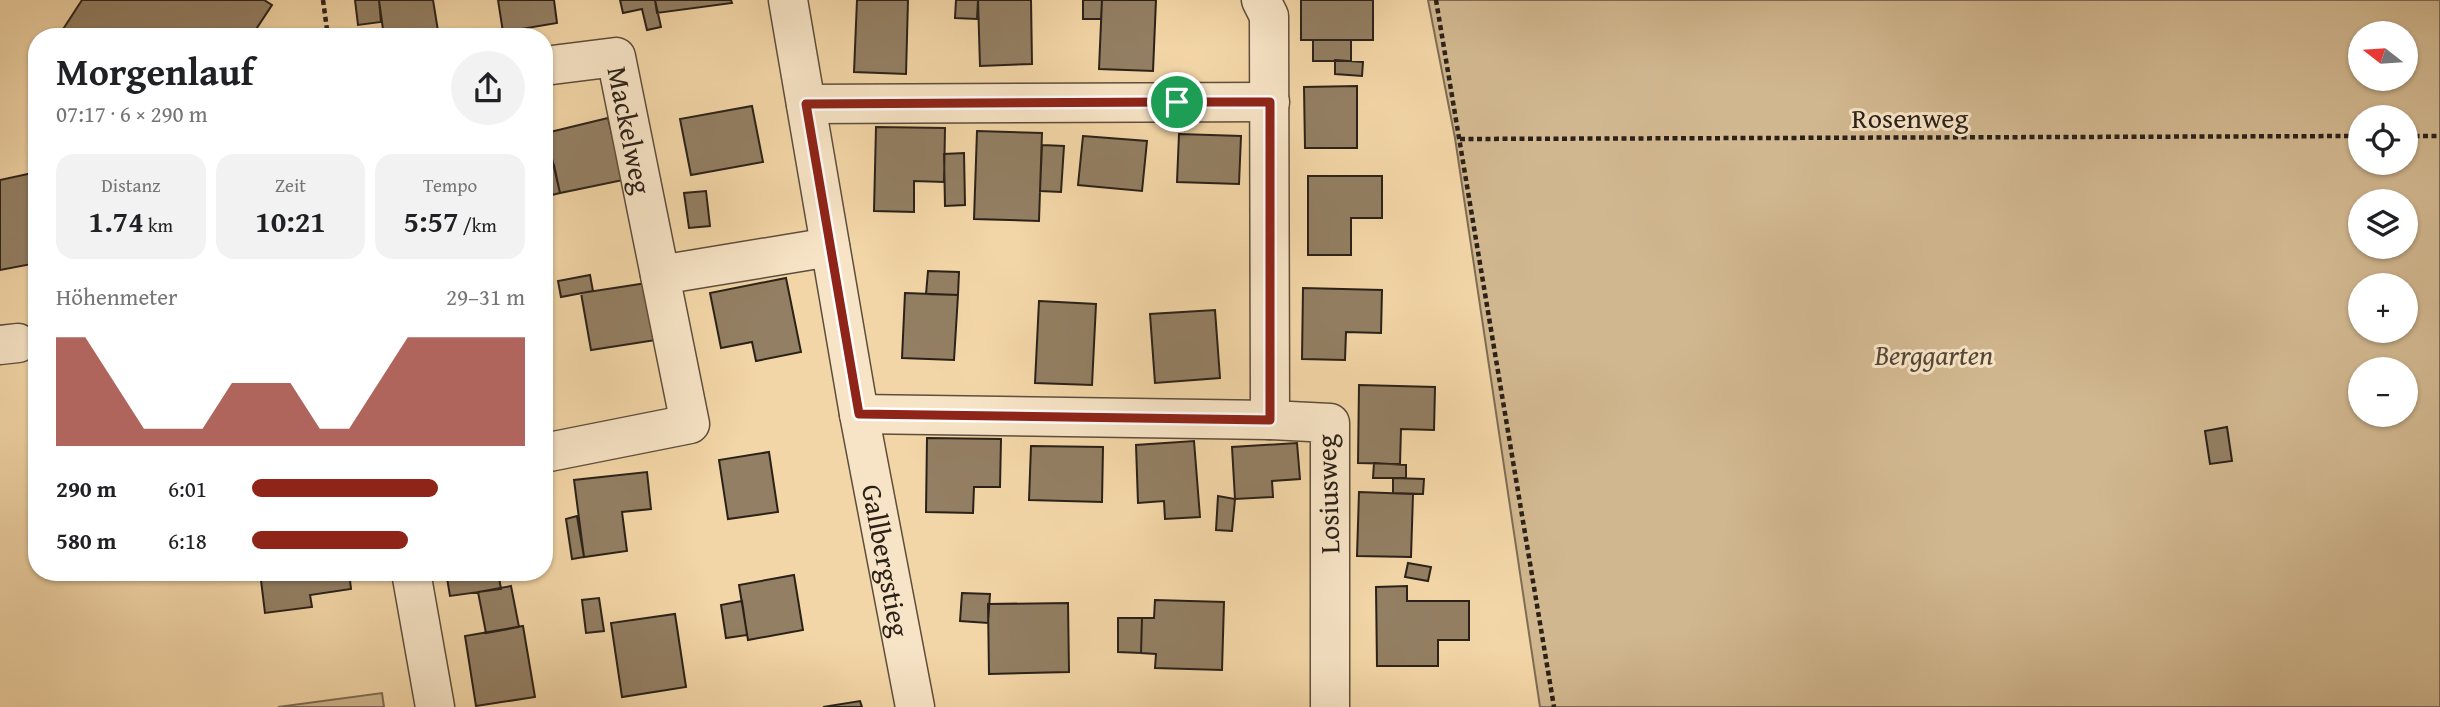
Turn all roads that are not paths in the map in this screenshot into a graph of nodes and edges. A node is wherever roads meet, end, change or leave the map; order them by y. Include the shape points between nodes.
1 (788, 0) edge
2 (1261, 0) edge
3 (553, 65) edge
4 (1270, 102) junction
5 (806, 104) junction
6 (830, 247) junction
7 (660, 275) junction
8 (859, 414) junction
9 (1270, 420) junction
10 (553, 451) edge
11 (414, 587) edge
12 (435, 707) edge
13 (915, 707) edge
14 (1330, 707) edge

1 - 5 street, Gallbergstieg
2 - 4 street, Losiusweg via 1269,16
3 - 7 street, Mackelweg via 616,57
4 - 5 street
4 - 9 street, Losiusweg
5 - 6 street, Gallbergstieg
6 - 7 street
6 - 8 street, Gallbergstieg
7 - 10 street, Mackelweg via 690,424
8 - 9 street
8 - 13 street, Gallbergstieg
9 - 14 street, Losiusweg via 1330,423
11 - 12 street

